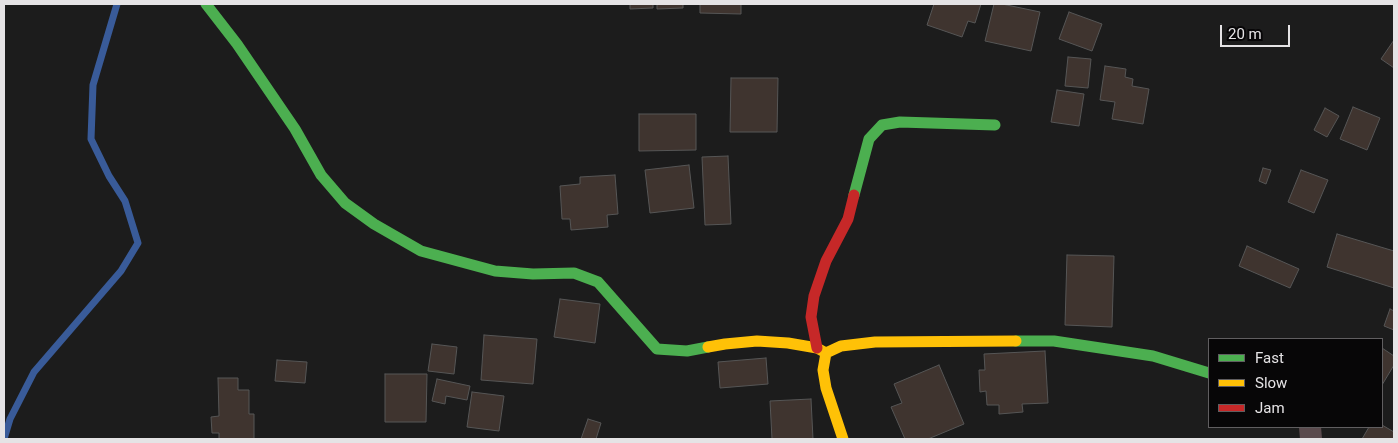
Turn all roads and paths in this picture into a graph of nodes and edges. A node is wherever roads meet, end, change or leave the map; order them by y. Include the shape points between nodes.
1 (206, 4) edge
2 (995, 125) dead end
3 (822, 351) junction
4 (1208, 373) edge
5 (843, 439) edge

1 - 3 street via 290,122 321,174 345,203 421,251 495,271 574,273 598,282 657,350 687,351 757,341 788,343
2 - 3 street via 900,122 882,125 869,139 848,219 826,261 814,296 811,317
3 - 4 street via 875,342 1054,341 1153,356
3 - 5 street via 826,388

